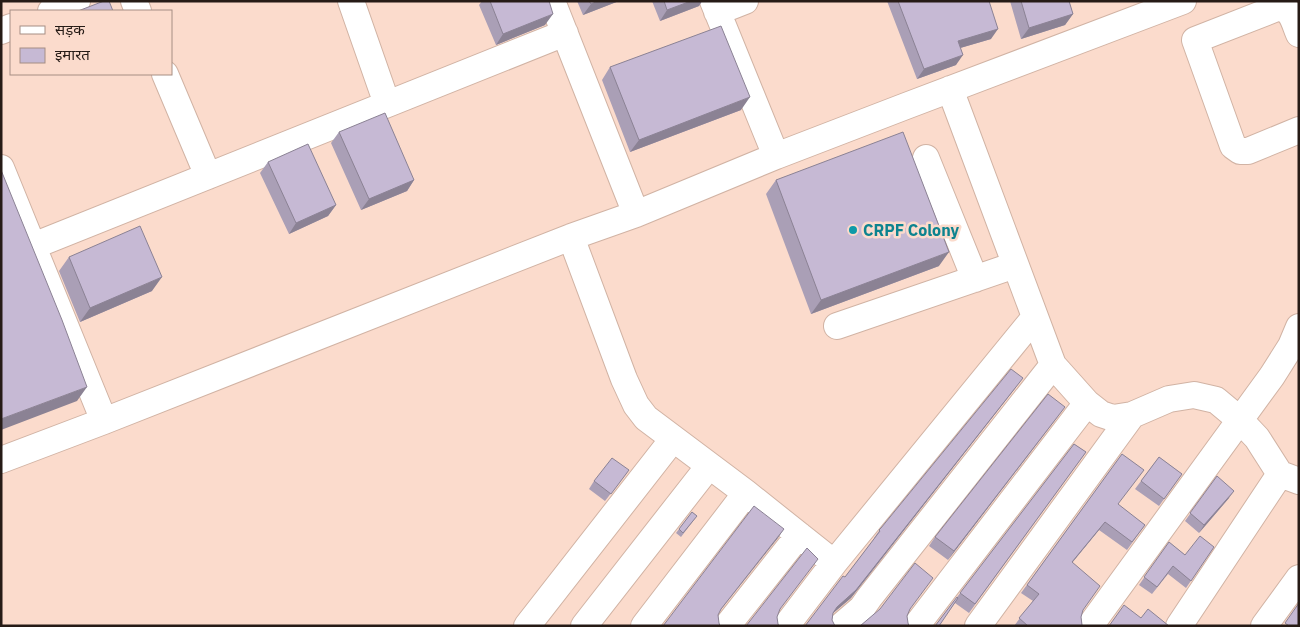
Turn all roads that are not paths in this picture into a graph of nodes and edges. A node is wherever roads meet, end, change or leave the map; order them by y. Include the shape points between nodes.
1 (77, 1) edge
2 (351, 1) edge
3 (552, 1) edge
4 (745, 1) edge
5 (1182, 2) edge
6 (715, 7) edge
7 (54, 10) edge
8 (565, 33) junction
9 (1299, 34) edge
10 (1195, 40) junction
11 (165, 75) edge
12 (950, 89) junction
13 (388, 104) junction
14 (1299, 130) edge
15 (776, 156) junction
16 (926, 158) dead end
17 (1, 168) edge
18 (208, 176) junction
19 (636, 214) junction
20 (571, 237) junction
21 (33, 246) junction
22 (1016, 265) junction
23 (975, 278) junction
24 (1035, 317) junction
25 (837, 326) dead end
26 (1299, 328) edge
27 (1054, 364) junction
28 (1087, 403) junction
29 (1132, 415) junction
30 (1240, 420) junction
31 (104, 422) junction
32 (673, 439) junction
33 (1, 460) edge
34 (709, 466) junction
35 (1289, 477) edge
36 (746, 493) junction
37 (799, 535) junction
38 (834, 564) junction
39 (1299, 578) edge
40 (527, 626) edge
41 (584, 626) edge
42 (644, 626) edge
43 (727, 626) edge
44 (786, 626) edge
45 (841, 626) edge
46 (916, 626) edge
47 (978, 626) edge
48 (1090, 626) edge
49 (1179, 626) edge
50 (1264, 626) edge

1 - 7 street
2 - 13 street
3 - 8 street
4 - 6 street
5 - 10 street
5 - 12 street
6 - 15 street
8 - 13 street
8 - 19 street
9 - 10 street via 1288,10 1277,8
10 - 14 street via 1233,146 1240,151 1248,151
11 - 18 street
12 - 15 street
12 - 22 street
13 - 18 street
15 - 19 street
16 - 23 street
17 - 21 street
18 - 21 street
19 - 20 street
20 - 31 street
20 - 32 street via 636,405 646,418
21 - 31 street
22 - 23 street
22 - 24 street
23 - 25 street
24 - 27 street
24 - 38 street
26 - 30 street via 1272,376
27 - 28 street
27 - 45 street via 862,608
28 - 29 street via 1112,418
28 - 46 street
29 - 30 street via 1168,399 1194,395 1216,400
29 - 47 street
30 - 35 street
30 - 48 street
31 - 33 street
32 - 34 street
32 - 40 street
34 - 36 street
34 - 41 street
35 - 49 street
36 - 37 street
36 - 42 street
37 - 38 street
37 - 43 street
38 - 44 street
39 - 50 street

